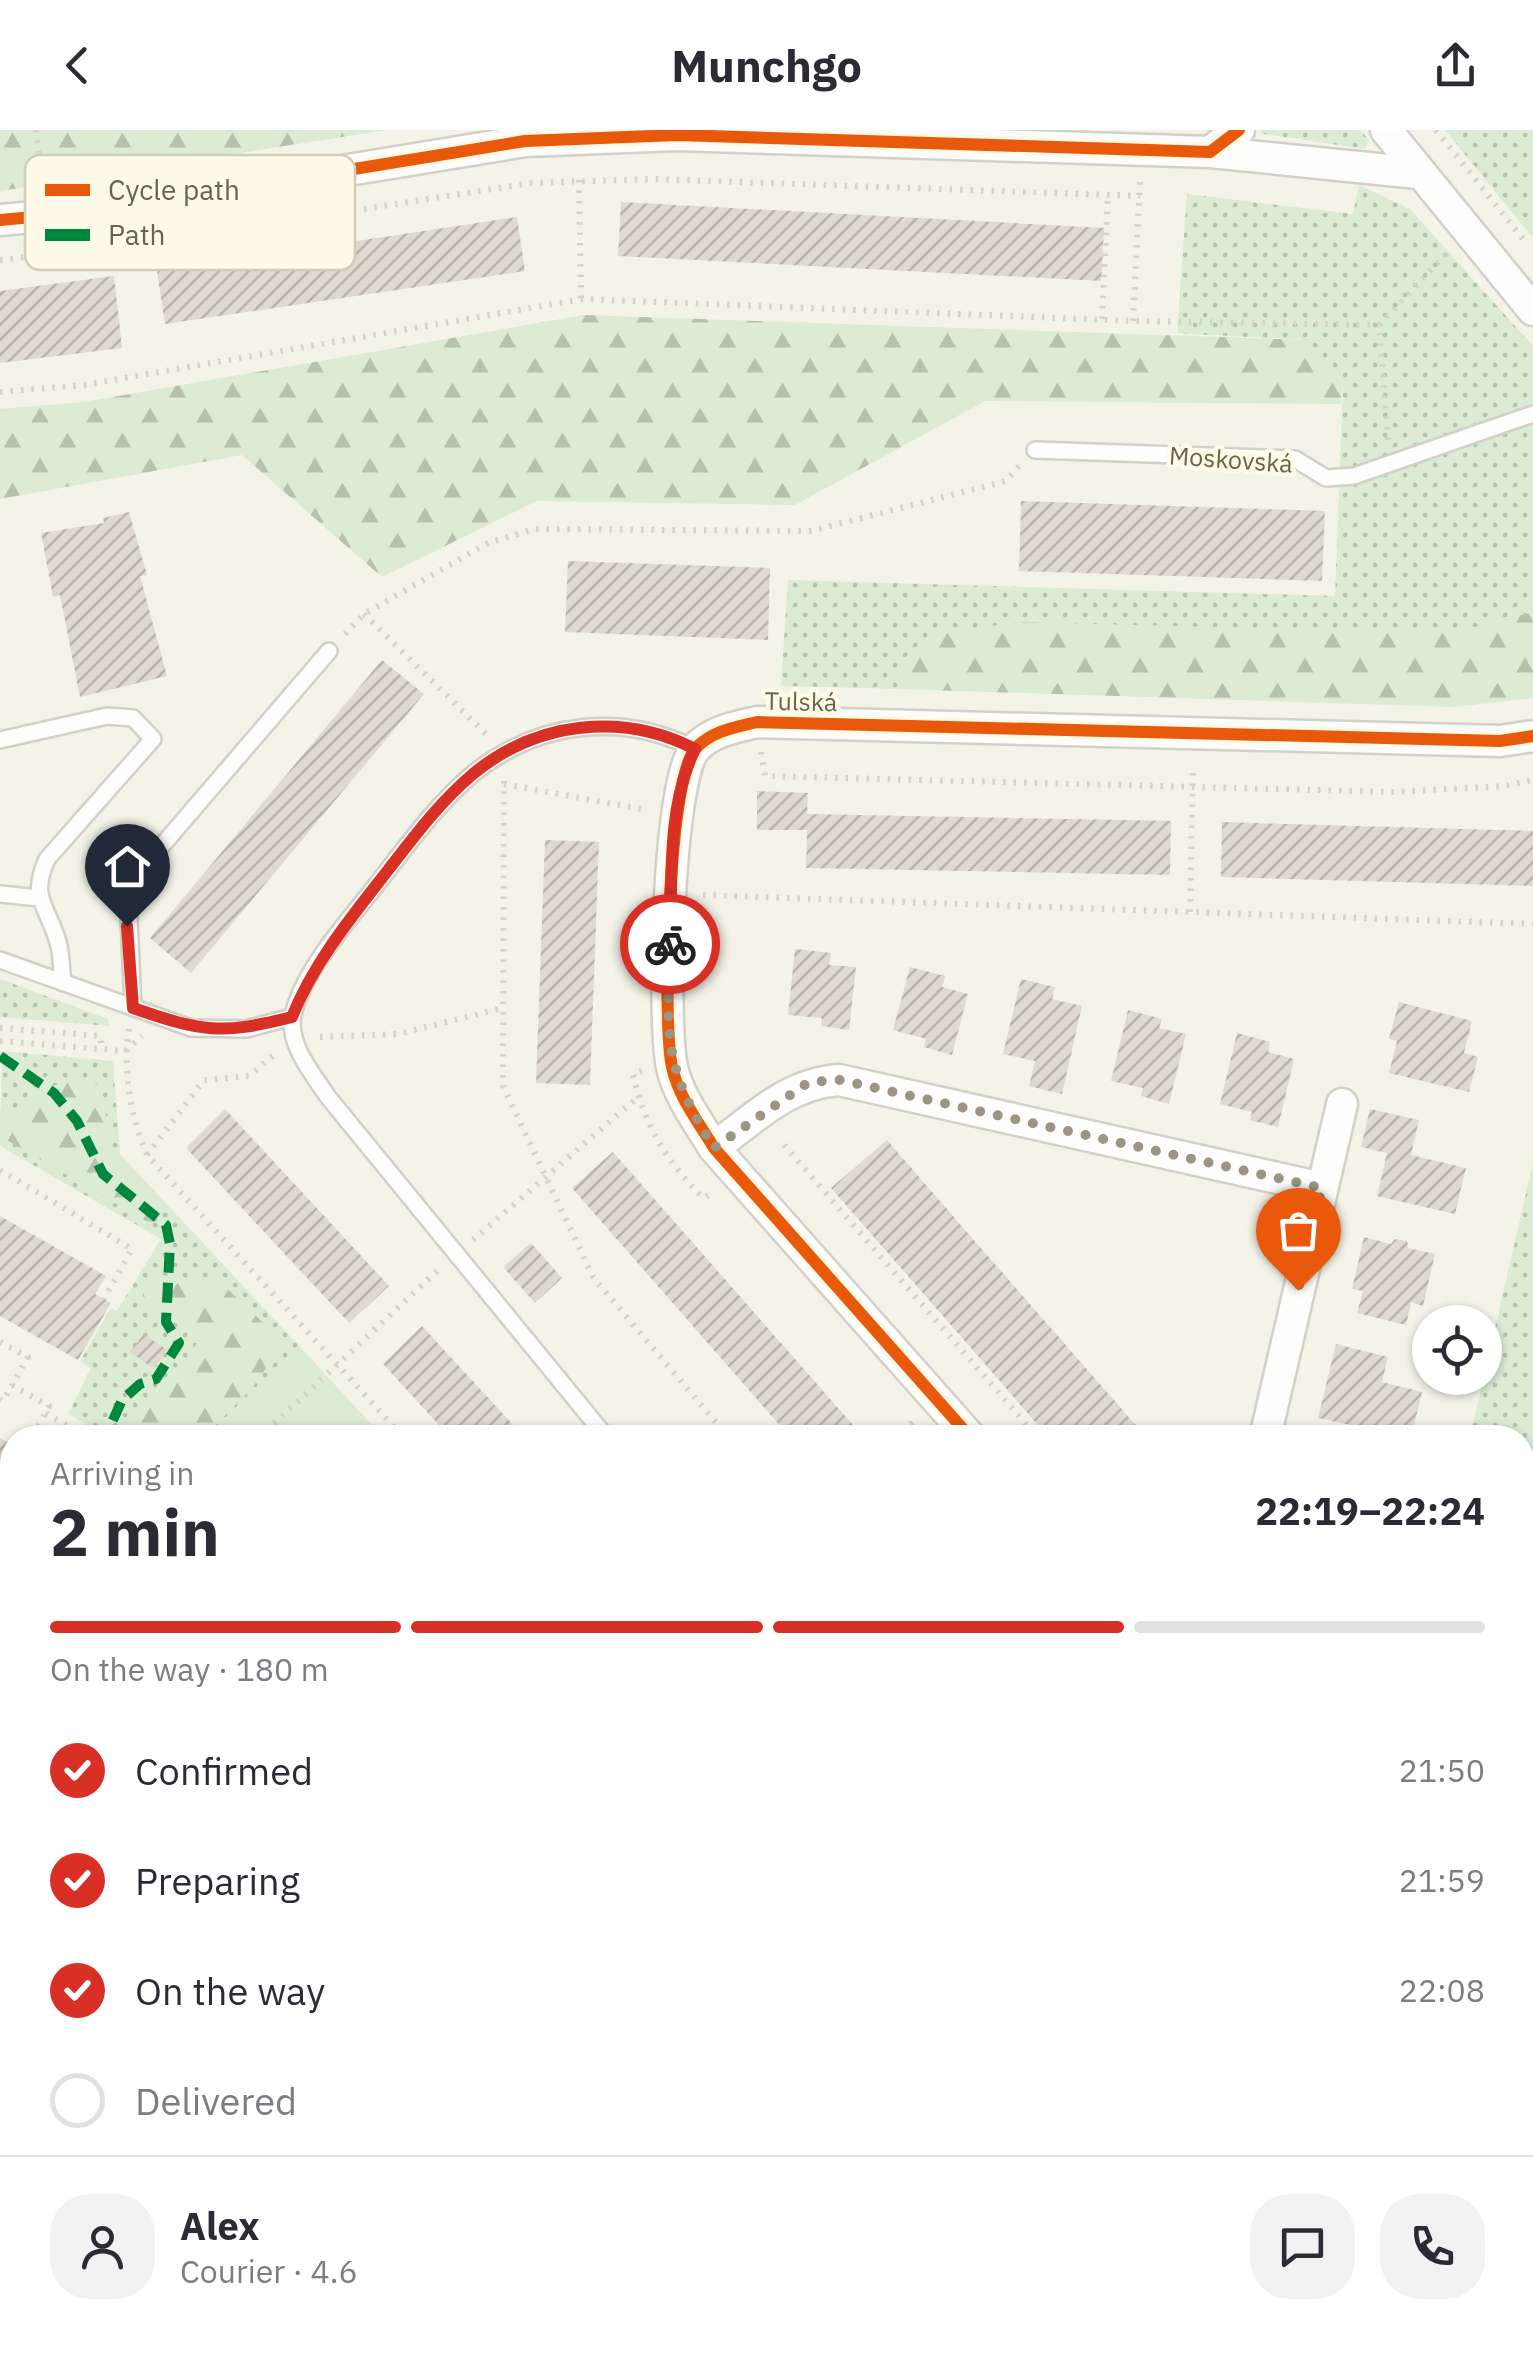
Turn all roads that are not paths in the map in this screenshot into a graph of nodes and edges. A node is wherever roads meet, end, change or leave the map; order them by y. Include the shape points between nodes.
1 (1240, 130) edge
2 (1386, 130) edge
3 (1210, 152) junction
4 (355, 167) edge
5 (1418, 173) junction
6 (25, 218) edge
7 (0, 220) edge
8 (1533, 310) edge
9 (1533, 414) edge
10 (1035, 450) road end
11 (329, 652) road end
12 (1533, 736) edge
13 (0, 740) edge
14 (695, 749) junction
15 (0, 894) edge
16 (39, 898) junction
17 (0, 960) edge
18 (63, 983) junction
19 (133, 1008) junction
20 (292, 1017) junction
21 (1342, 1104) dead end
22 (714, 1148) junction
23 (1322, 1188) junction
24 (596, 1425) edge
25 (959, 1425) edge
26 (1267, 1425) edge

1 - 3 street
2 - 5 street
3 - 4 street via 677,135 460,150
3 - 5 street
5 - 8 street
6 - 7 street
9 - 10 lane, Moskovská via 1354,476 1326,478 1295,459
11 - 19 lane via 141,870 128,896
12 - 14 street, Tulská via 1270,737 757,722 720,731
13 - 16 lane via 106,716 134,718 153,740 48,859 38,880
14 - 20 lane via 636,726 599,725 532,742 476,771 401,853 322,960
14 - 22 street via 682,775 676,816 667,1016 672,1068
15 - 16 lane
16 - 18 lane via 59,944
17 - 18 lane
18 - 19 lane
19 - 20 lane via 219,1032
20 - 24 lane via 296,1044 328,1097
21 - 23 street
22 - 23 street via 809,1082 840,1080
22 - 25 street
23 - 26 street

